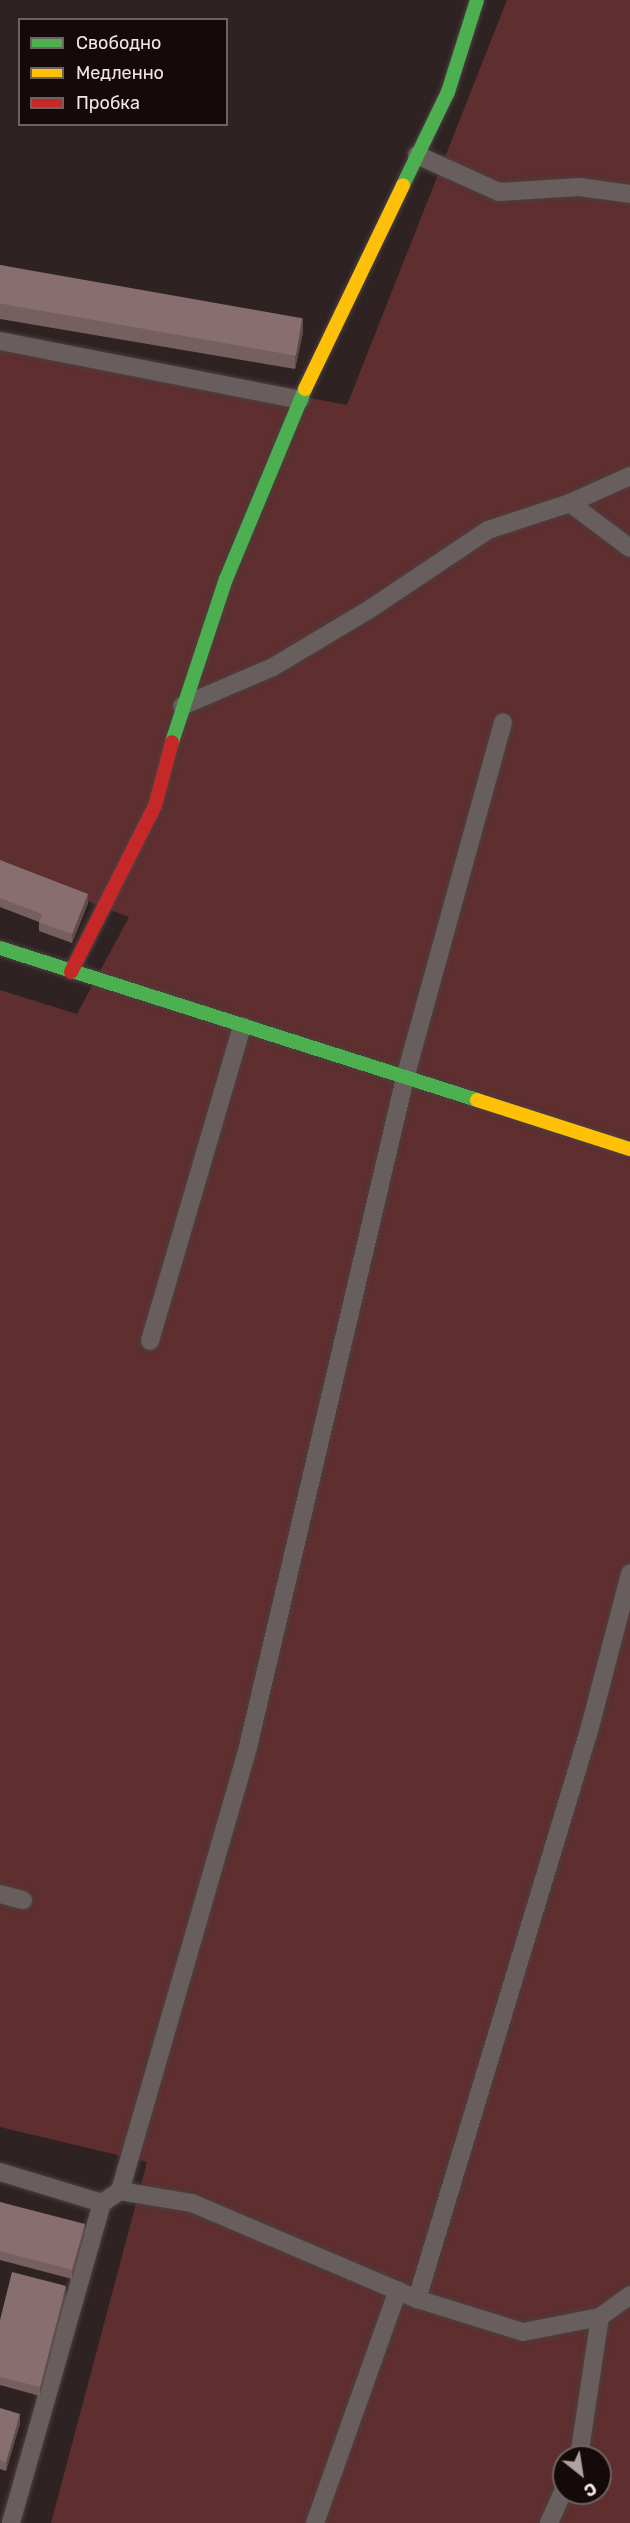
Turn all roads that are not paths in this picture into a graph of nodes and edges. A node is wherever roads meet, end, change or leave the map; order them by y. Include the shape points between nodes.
1 (477, 0) edge
2 (417, 155) junction
3 (630, 194) edge
4 (0, 341) edge
5 (300, 400) junction
6 (630, 476) edge
7 (570, 503) junction
8 (630, 549) edge
9 (182, 706) junction
10 (502, 722) dead end
11 (0, 948) edge
12 (71, 972) junction
13 (242, 1026) junction
14 (405, 1078) junction
15 (630, 1149) edge
16 (150, 1341) dead end
17 (630, 1573) edge
18 (0, 1894) edge
19 (23, 1900) dead end
20 (0, 2172) edge
21 (120, 2191) junction
22 (102, 2203) junction
23 (398, 2290) junction
24 (630, 2295) edge
25 (417, 2299) junction
26 (600, 2317) junction
27 (584, 2445) edge
28 (557, 2505) edge
29 (9, 2513) edge
30 (315, 2523) edge
31 (549, 2523) edge

1 - 2 street via 448,92
2 - 3 lane via 500,192 579,187
2 - 5 street
4 - 5 lane
5 - 9 street via 226,579
6 - 7 lane
7 - 8 lane
7 - 9 lane via 488,530 370,609 273,667
9 - 12 street via 155,806
10 - 14 lane
11 - 12 street
12 - 13 street
13 - 14 street
13 - 16 lane
14 - 15 street
14 - 21 lane via 248,1747
17 - 25 lane via 590,1727
18 - 19 lane
20 - 22 lane
21 - 22 lane
21 - 23 lane via 192,2203
22 - 29 lane
23 - 25 lane
23 - 30 lane
24 - 26 lane
25 - 26 lane via 523,2332
26 - 27 lane
28 - 31 lane

